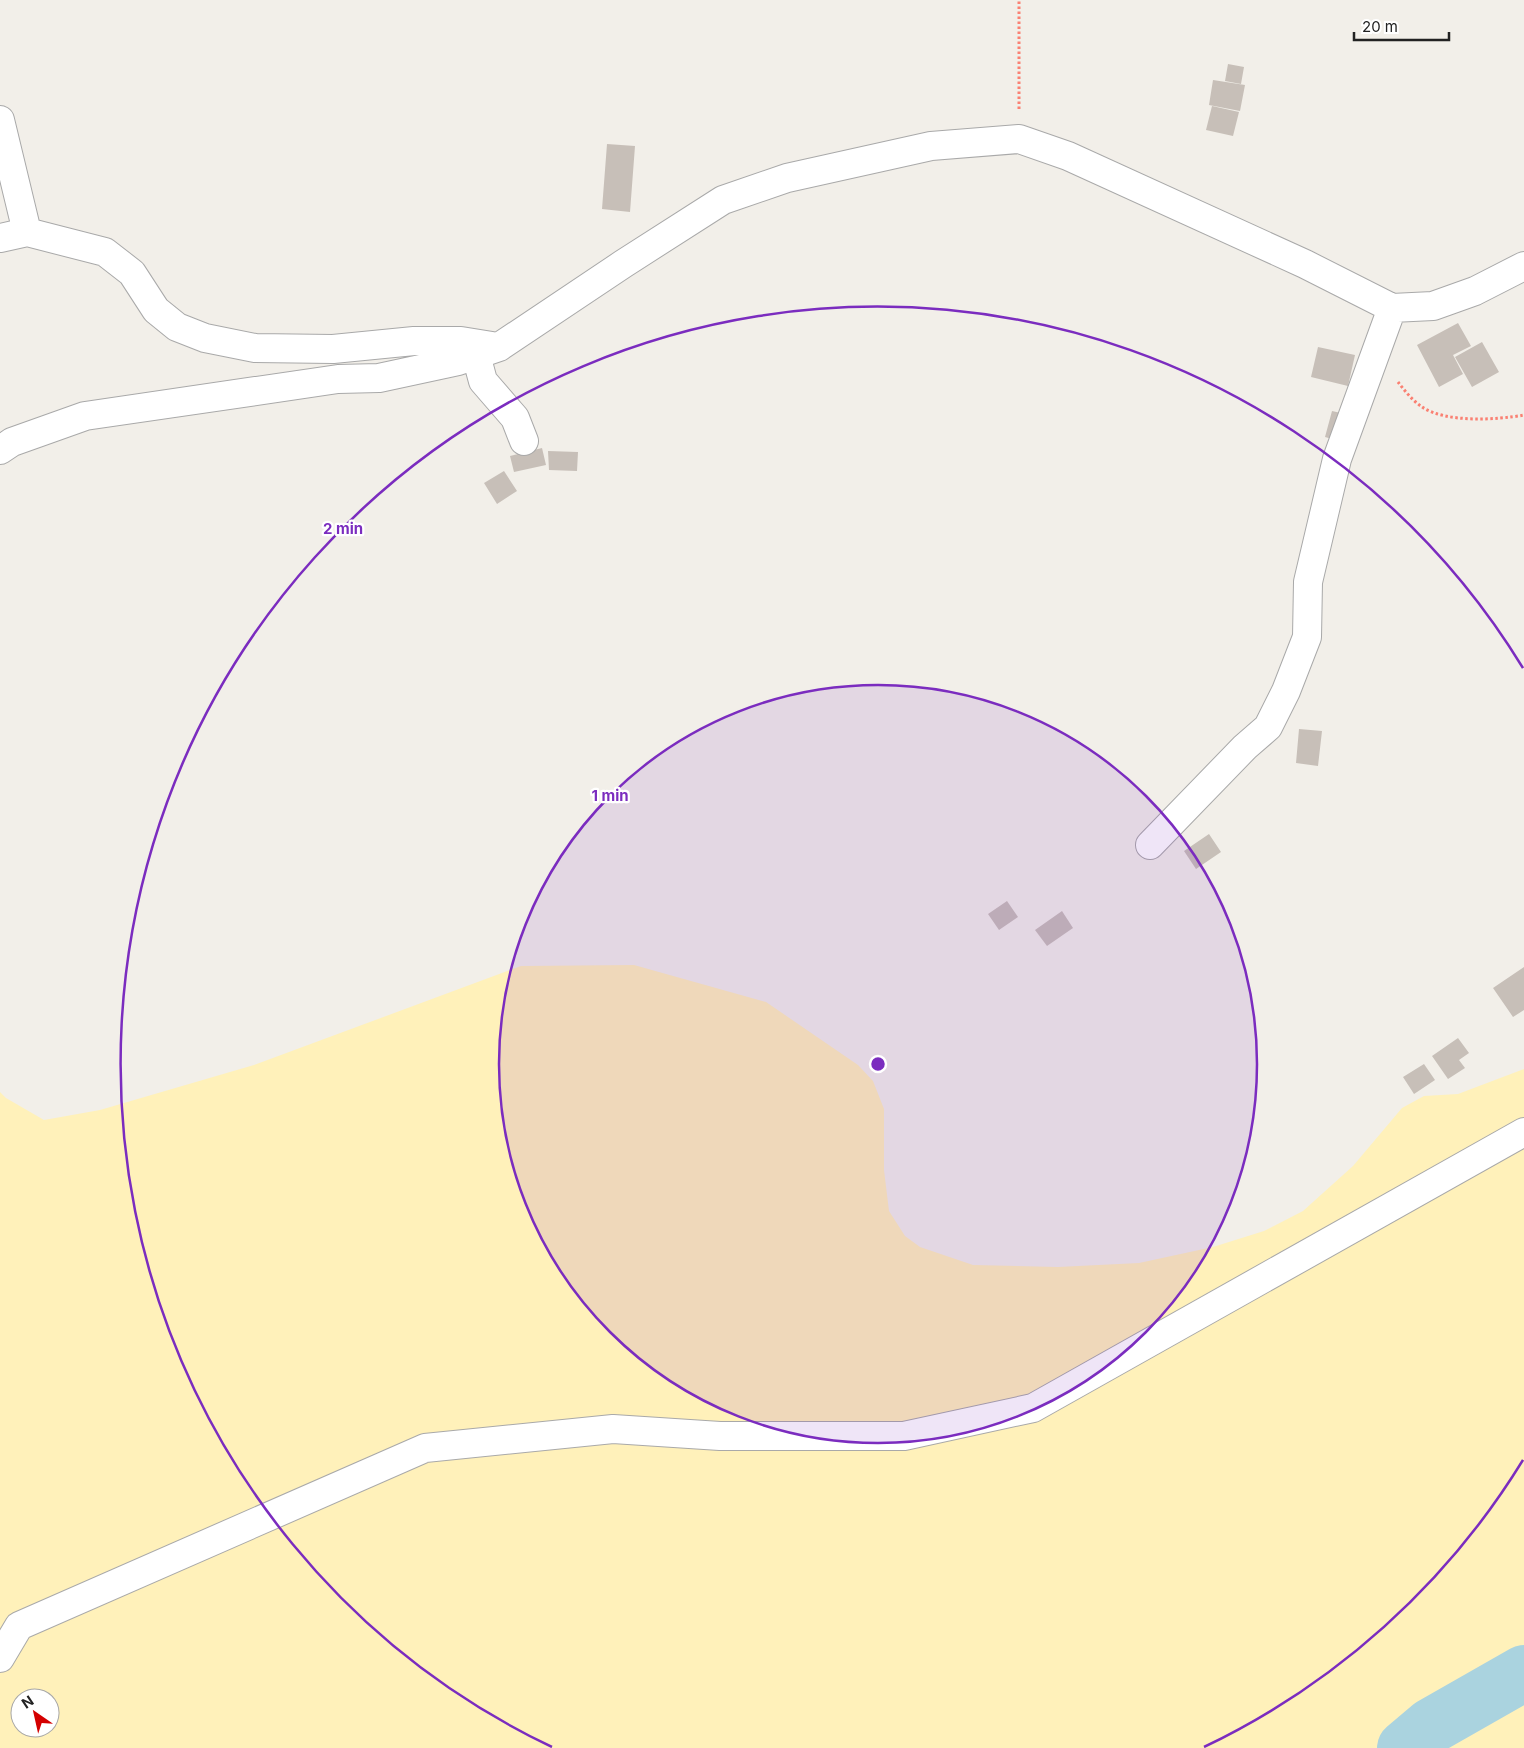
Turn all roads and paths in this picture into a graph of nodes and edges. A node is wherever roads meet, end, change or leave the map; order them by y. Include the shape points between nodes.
1 (1020, 0) edge
2 (0, 120) edge
3 (1019, 139) junction
4 (27, 232) junction
5 (0, 238) edge
6 (1524, 266) edge
7 (1392, 308) junction
8 (333, 349) junction
9 (487, 351) junction
10 (338, 379) junction
11 (1403, 389) dead end
12 (1524, 415) edge
13 (524, 441) dead end
14 (0, 450) edge
15 (1150, 845) dead end
16 (1524, 1132) edge
17 (10, 1631) edge
18 (0, 1658) edge

1 - 3 path
2 - 4 street
3 - 7 street via 1068,156 1305,264
3 - 9 street via 931,146 787,178 723,200
4 - 5 street
4 - 8 street via 105,252 132,273 156,310 178,327 205,338 255,348
6 - 7 street via 1475,291 1433,306
7 - 15 street via 1337,459 1308,582 1307,637 1286,691 1268,727
8 - 9 street via 414,341 461,341
8 - 10 street
9 - 10 street via 458,361 379,378
9 - 13 street via 482,381 515,418
10 - 14 street via 86,416 12,442
11 - 12 path via 1422,407 1448,416 1501,420
16 - 17 street via 1033,1408 904,1436 720,1436 613,1429 425,1448
17 - 18 street

